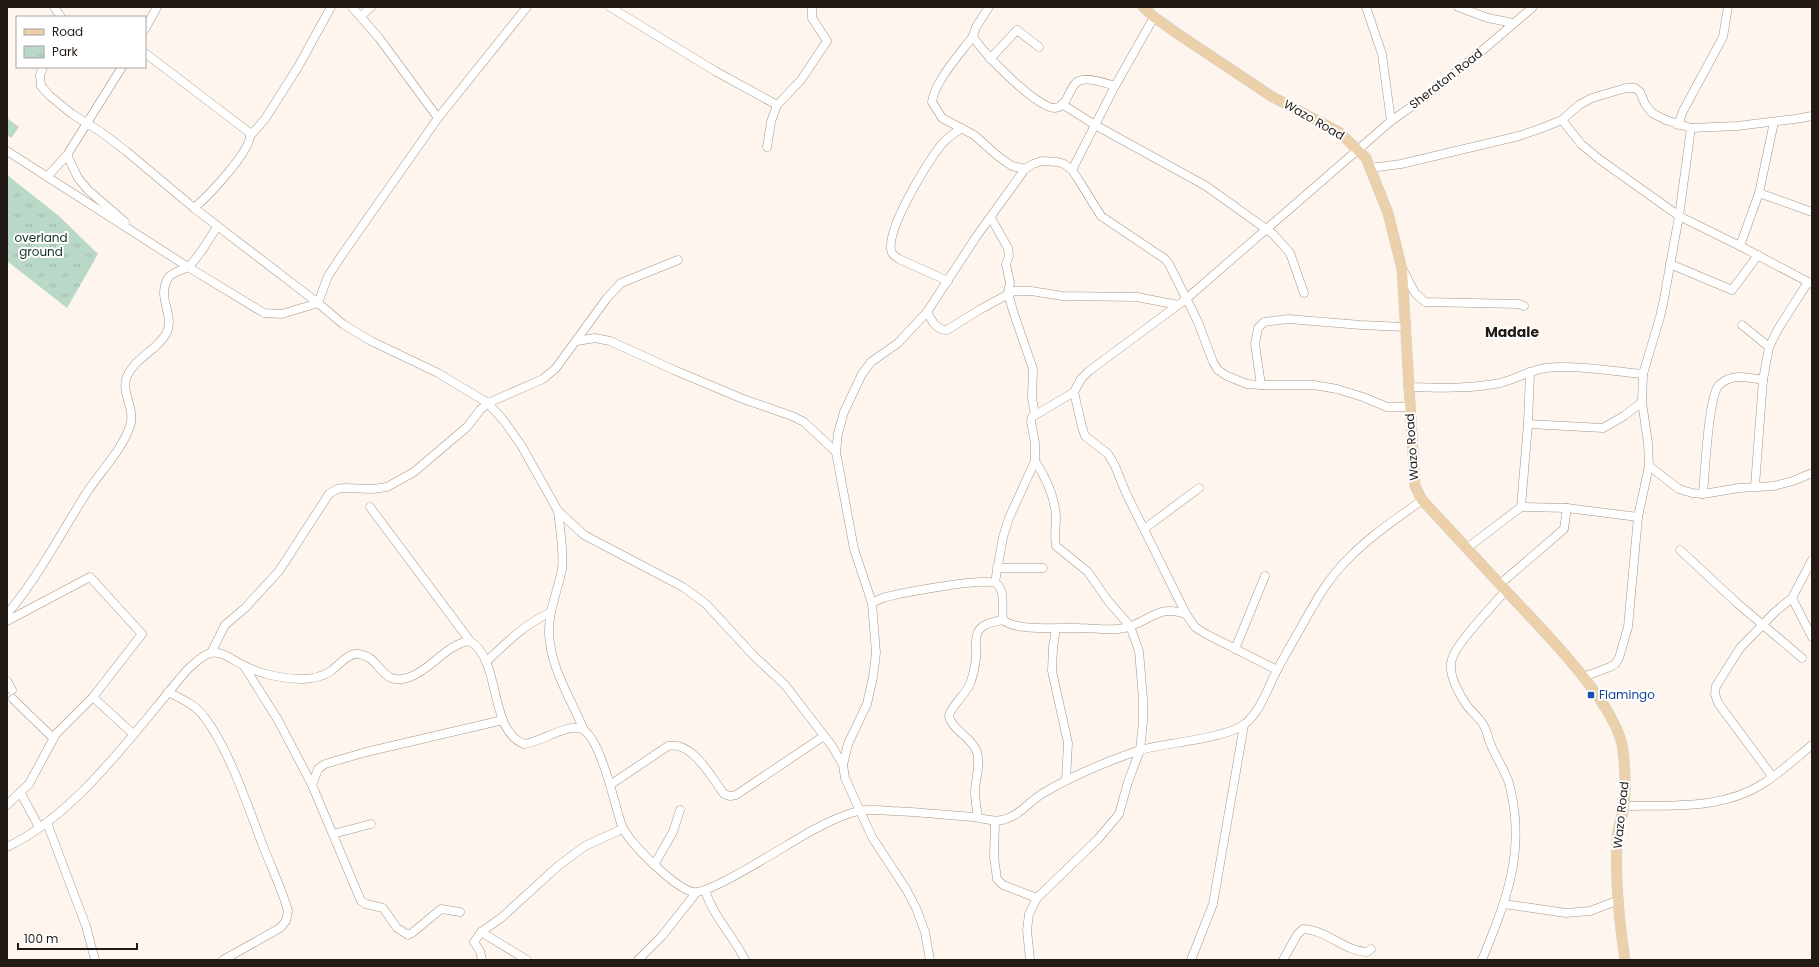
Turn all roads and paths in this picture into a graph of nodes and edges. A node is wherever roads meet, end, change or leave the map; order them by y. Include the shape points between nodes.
1 (54, 7) edge
2 (158, 7) edge
3 (331, 7) edge
4 (352, 7) edge
5 (370, 7) edge
6 (527, 7) edge
7 (610, 7) edge
8 (812, 7) edge
9 (989, 7) edge
10 (1143, 7) edge
11 (1366, 7) edge
12 (1458, 7) edge
13 (1533, 7) edge
14 (1728, 7) edge
15 (60, 16) edge
16 (361, 16) junction
17 (1154, 17) junction
18 (1513, 23) junction
19 (146, 27) edge
20 (973, 36) junction
21 (1039, 47) dead end
22 (146, 54) edge
23 (990, 59) junction
24 (43, 68) edge
25 (121, 68) edge
26 (1115, 86) junction
27 (1062, 104) junction
28 (777, 105) junction
29 (1812, 116) edge
30 (438, 118) junction
31 (1562, 120) junction
32 (1391, 121) junction
33 (1774, 122) junction
34 (88, 123) junction
35 (1095, 125) junction
36 (1678, 125) junction
37 (962, 128) junction
38 (1691, 128) junction
39 (250, 136) junction
40 (767, 147) dead end
41 (1358, 150) junction
42 (7, 151) edge
43 (67, 155) junction
44 (1012, 166) junction
45 (1370, 168) junction
46 (1025, 169) junction
47 (1072, 170) junction
48 (47, 177) junction
49 (1017, 181) junction
50 (1759, 193) junction
51 (194, 208) junction
52 (1812, 212) edge
53 (1679, 216) junction
54 (991, 218) junction
55 (217, 227) junction
56 (1266, 229) junction
57 (138, 235) junction
58 (1740, 246) junction
59 (1758, 256) junction
60 (678, 260) dead end
61 (1670, 264) junction
62 (188, 267) junction
63 (1402, 269) junction
64 (948, 281) junction
65 (1810, 283) edge
66 (1011, 292) junction
67 (1304, 293) dead end
68 (1186, 299) junction
69 (318, 303) junction
70 (1178, 305) junction
71 (1524, 306) dead end
72 (927, 312) junction
73 (1742, 325) dead end
74 (1405, 327) junction
75 (577, 341) junction
76 (1769, 347) junction
77 (1530, 372) junction
78 (1643, 374) junction
79 (1763, 380) junction
80 (1260, 385) junction
81 (1408, 387) junction
82 (1074, 392) junction
83 (1642, 402) junction
84 (488, 403) junction
85 (1410, 407) junction
86 (1035, 416) junction
87 (1528, 424) junction
88 (836, 452) junction
89 (1035, 461) junction
90 (1649, 466) junction
91 (1812, 473) edge
92 (1755, 486) junction
93 (1199, 488) dead end
94 (1703, 494) junction
95 (1422, 500) junction
96 (370, 507) dead end
97 (1521, 507) junction
98 (1567, 508) junction
99 (558, 511) junction
100 (1638, 517) junction
101 (1144, 529) junction
102 (1467, 548) junction
103 (1680, 550) dead end
104 (1812, 560) edge
105 (997, 568) junction
106 (1043, 568) dead end
107 (1265, 576) dead end
108 (996, 582) junction
109 (1503, 587) junction
110 (1792, 598) junction
111 (872, 603) junction
112 (551, 612) junction
113 (7, 614) edge
114 (1186, 614) junction
115 (1003, 620) junction
116 (7, 621) edge
117 (1130, 626) junction
118 (1762, 626) junction
119 (1056, 629) junction
120 (1812, 637) edge
121 (470, 641) junction
122 (1235, 649) junction
123 (211, 653) junction
124 (1802, 658) dead end
125 (486, 662) junction
126 (244, 666) junction
127 (1276, 670) junction
128 (1583, 677) junction
129 (7, 681) edge
130 (168, 692) junction
131 (92, 697) junction
132 (503, 720) junction
133 (1244, 725) junction
134 (583, 728) junction
135 (133, 734) junction
136 (824, 736) junction
137 (53, 738) junction
138 (1812, 745) edge
139 (1140, 750) junction
140 (843, 765) junction
141 (1772, 776) junction
142 (1066, 780) junction
143 (312, 785) junction
144 (610, 785) junction
145 (20, 792) junction
146 (7, 805) edge
147 (1624, 806) junction
148 (680, 810) dead end
149 (860, 810) junction
150 (978, 818) junction
151 (994, 821) junction
152 (371, 824) dead end
153 (43, 825) junction
154 (622, 829) junction
155 (333, 834) junction
156 (7, 847) edge
157 (654, 865) junction
158 (700, 892) junction
159 (1037, 898) junction
160 (1619, 900) junction
161 (1504, 904) junction
162 (460, 912) dead end
163 (481, 932) junction
164 (1371, 949) dead end
165 (95, 960) edge
166 (223, 960) edge
167 (482, 960) edge
168 (527, 960) edge
169 (638, 960) edge
170 (745, 960) edge
171 (930, 960) edge
172 (1030, 960) edge
173 (1192, 960) edge
174 (1283, 960) edge
175 (1482, 960) edge
176 (1625, 960) edge

1 - 15 street
2 - 19 street
3 - 39 street via 266,119
4 - 16 street
5 - 16 street
6 - 30 street
7 - 28 street
8 - 28 street via 812,18 827,41 801,80
9 - 20 street
10 - 17 main road, Wazo Road
11 - 32 street via 1382,54
12 - 18 street via 1488,18
13 - 18 street, Sheraton Road
14 - 36 street via 1723,37 1683,110
16 - 30 street
17 - 26 street
17 - 41 main road, Wazo Road via 1271,96 1339,132
18 - 32 street, Sheraton Road via 1484,50
20 - 23 street via 977,45
20 - 37 street via 942,80 932,102 940,116
21 - 23 street via 1017,30
22 - 39 street via 248,130
23 - 27 street via 1031,97 1053,108
24 - 34 street via 41,86 72,114
25 - 34 street
26 - 27 street via 1080,80
26 - 35 street
27 - 35 street
28 - 40 street
29 - 33 street
30 - 69 street via 328,276
31 - 36 street via 1579,105 1592,98 1626,88 1635,88 1652,112
31 - 45 street via 1519,136 1401,164
31 - 53 street via 1581,144 1599,159
32 - 41 street, Sheraton Road
33 - 38 street
33 - 50 street
34 - 43 street
34 - 51 street
35 - 47 street
35 - 56 street via 1206,186
36 - 38 street
37 - 44 street via 974,134
37 - 64 street via 946,139 924,169 910,193 892,236 892,254
38 - 53 street
39 - 51 street via 226,176
41 - 45 main road, Wazo Road via 1366,158
41 - 56 street, Sheraton Road
42 - 48 street
43 - 48 street
43 - 57 street via 78,178 88,190
44 - 46 street
44 - 49 street
45 - 63 main road, Wazo Road via 1388,213
46 - 47 street via 1042,161 1058,162
46 - 49 street
47 - 68 street via 1101,216 1169,264
48 - 57 street
49 - 54 street
50 - 52 street
50 - 58 street
51 - 55 street
53 - 58 street
53 - 61 street
54 - 64 street
54 - 66 street via 1008,248 1006,264
55 - 62 street
55 - 69 street
56 - 67 street via 1290,253
56 - 68 street, Sheraton Road
57 - 62 street
58 - 59 street
59 - 61 street via 1732,290
59 - 65 street
60 - 75 street via 621,283
61 - 78 street via 1660,317
62 - 69 street via 264,313 282,314
62 - 113 street via 168,278 163,293 169,318 166,335 128,375 125,385 132,413 127,434 87,492 54,549
63 - 71 street via 1415,292 1425,302
63 - 74 main road, Wazo Road
64 - 72 street
65 - 76 street via 1778,329
66 - 70 street via 1137,297
66 - 72 street via 947,330 935,326
66 - 86 street via 1013,311 1033,369 1032,398
68 - 70 street, Sheraton Road
68 - 80 street via 1218,370 1237,381
69 - 84 street via 355,332 438,373
70 - 82 street, Sheraton Road via 1090,371 1081,379
72 - 88 street via 907,334 871,362 862,374 844,412
73 - 76 street
74 - 80 street via 1288,319 1264,322 1258,328 1255,344
74 - 81 main road, Wazo Road
75 - 84 street via 556,368 543,379
75 - 88 street via 595,338 610,341 743,399 792,416 804,422
76 - 79 street
77 - 78 street via 1559,367
77 - 81 street via 1511,380 1483,386
77 - 87 street
78 - 83 street
79 - 92 street
79 - 94 street via 1732,377 1719,385 1715,391 1708,425
80 - 85 street via 1314,384 1363,397 1387,407
81 - 85 main road, Wazo Road
82 - 86 street
82 - 101 street via 1085,436 1108,454 1116,466
83 - 87 street via 1603,428
83 - 90 street
84 - 99 street via 520,445
84 - 123 street via 453,440 399,482 387,487 337,489 329,494 279,571 245,608 225,625
85 - 95 main road, Wazo Road via 1414,479
86 - 89 street via 1031,422
87 - 97 street
88 - 111 street via 854,549
89 - 105 street via 1009,518
89 - 117 street via 1046,478 1053,501 1056,515 1056,546 1088,572 1108,601
90 - 94 street via 1679,489
90 - 100 street
91 - 92 street via 1774,486
92 - 94 street
93 - 101 street
95 - 102 main road, Wazo Road
95 - 127 street via 1379,531 1348,558 1320,595
96 - 121 street
97 - 98 street
97 - 102 street
98 - 100 street
98 - 109 street via 1564,529
99 - 112 street via 562,567
99 - 136 street via 584,535 684,587 696,596 785,685
100 - 128 street via 1628,627 1619,658 1610,667
101 - 114 street
102 - 109 main road, Wazo Road
103 - 118 street
104 - 110 street
105 - 106 street
105 - 108 street
107 - 122 street
108 - 111 street via 967,582 885,597
108 - 115 street via 1002,596
109 - 128 main road, Wazo Road
109 - 161 street via 1463,640 1451,660 1451,670 1456,686 1467,705 1485,727 1491,746 1510,785 1516,842
110 - 118 street
110 - 120 street
111 - 140 street via 876,653 873,677 866,704 848,744
112 - 125 street via 518,631
112 - 134 street via 549,633 557,673
114 - 117 street via 1177,611 1159,612
114 - 122 street via 1195,627
115 - 119 street via 1010,624
115 - 150 street via 986,625 977,633 974,671 969,685 950,715 952,723 971,741 977,752 975,793
116 - 131 street via 90,577 142,634
117 - 119 street via 1094,630
117 - 139 street via 1138,651 1143,691
118 - 124 street
118 - 141 street via 1740,648 1721,677 1714,694
119 - 142 street via 1052,647 1052,671 1068,743
121 - 125 street
121 - 126 street via 456,645 411,677 399,679 390,678 367,656 358,653 319,677 304,679 267,674
122 - 127 street
123 - 126 street via 224,655
123 - 130 street via 200,658
125 - 132 street
126 - 143 street via 278,720
127 - 133 street via 1258,707
128 - 147 main road, Wazo Road via 1615,725 1623,748
129 - 137 street via 13,695
130 - 135 street
130 - 166 street via 194,707 214,731 250,812 288,911 286,921 280,928
131 - 135 street
131 - 137 street
132 - 134 street via 511,736 524,744 571,729
132 - 143 street via 325,764 318,769
133 - 139 street via 1228,732
133 - 173 street via 1213,904
134 - 144 street via 597,748
135 - 153 street via 96,776
136 - 140 street
136 - 144 street via 736,795 724,794 694,756 680,747 672,746 668,746
137 - 145 street via 36,774
138 - 141 street
139 - 142 street
139 - 159 street via 1119,814
140 - 149 street via 845,778
141 - 147 street via 1734,798 1694,804
142 - 151 street via 1035,798 1009,818
143 - 155 street
144 - 154 street
145 - 146 street
145 - 153 street
147 - 160 main road, Wazo Road via 1617,837 1616,870
148 - 157 street via 673,832
149 - 150 street
149 - 158 street via 813,830
149 - 171 street via 872,837 916,908 925,932
150 - 151 street
151 - 159 street via 997,879 1003,885
152 - 155 street
153 - 156 street
153 - 165 street via 86,926
154 - 157 street
154 - 163 street via 585,846
155 - 162 street via 361,901 384,908 402,933 409,935 441,909
157 - 158 street via 687,891
158 - 169 street
158 - 170 street via 733,938
159 - 172 street via 1029,914 1027,930
160 - 161 street via 1590,911 1566,912
160 - 176 main road, Wazo Road
161 - 175 street
163 - 167 street via 474,942
163 - 168 street
164 - 174 street via 1367,952 1356,951 1323,934 1303,929 1296,934

